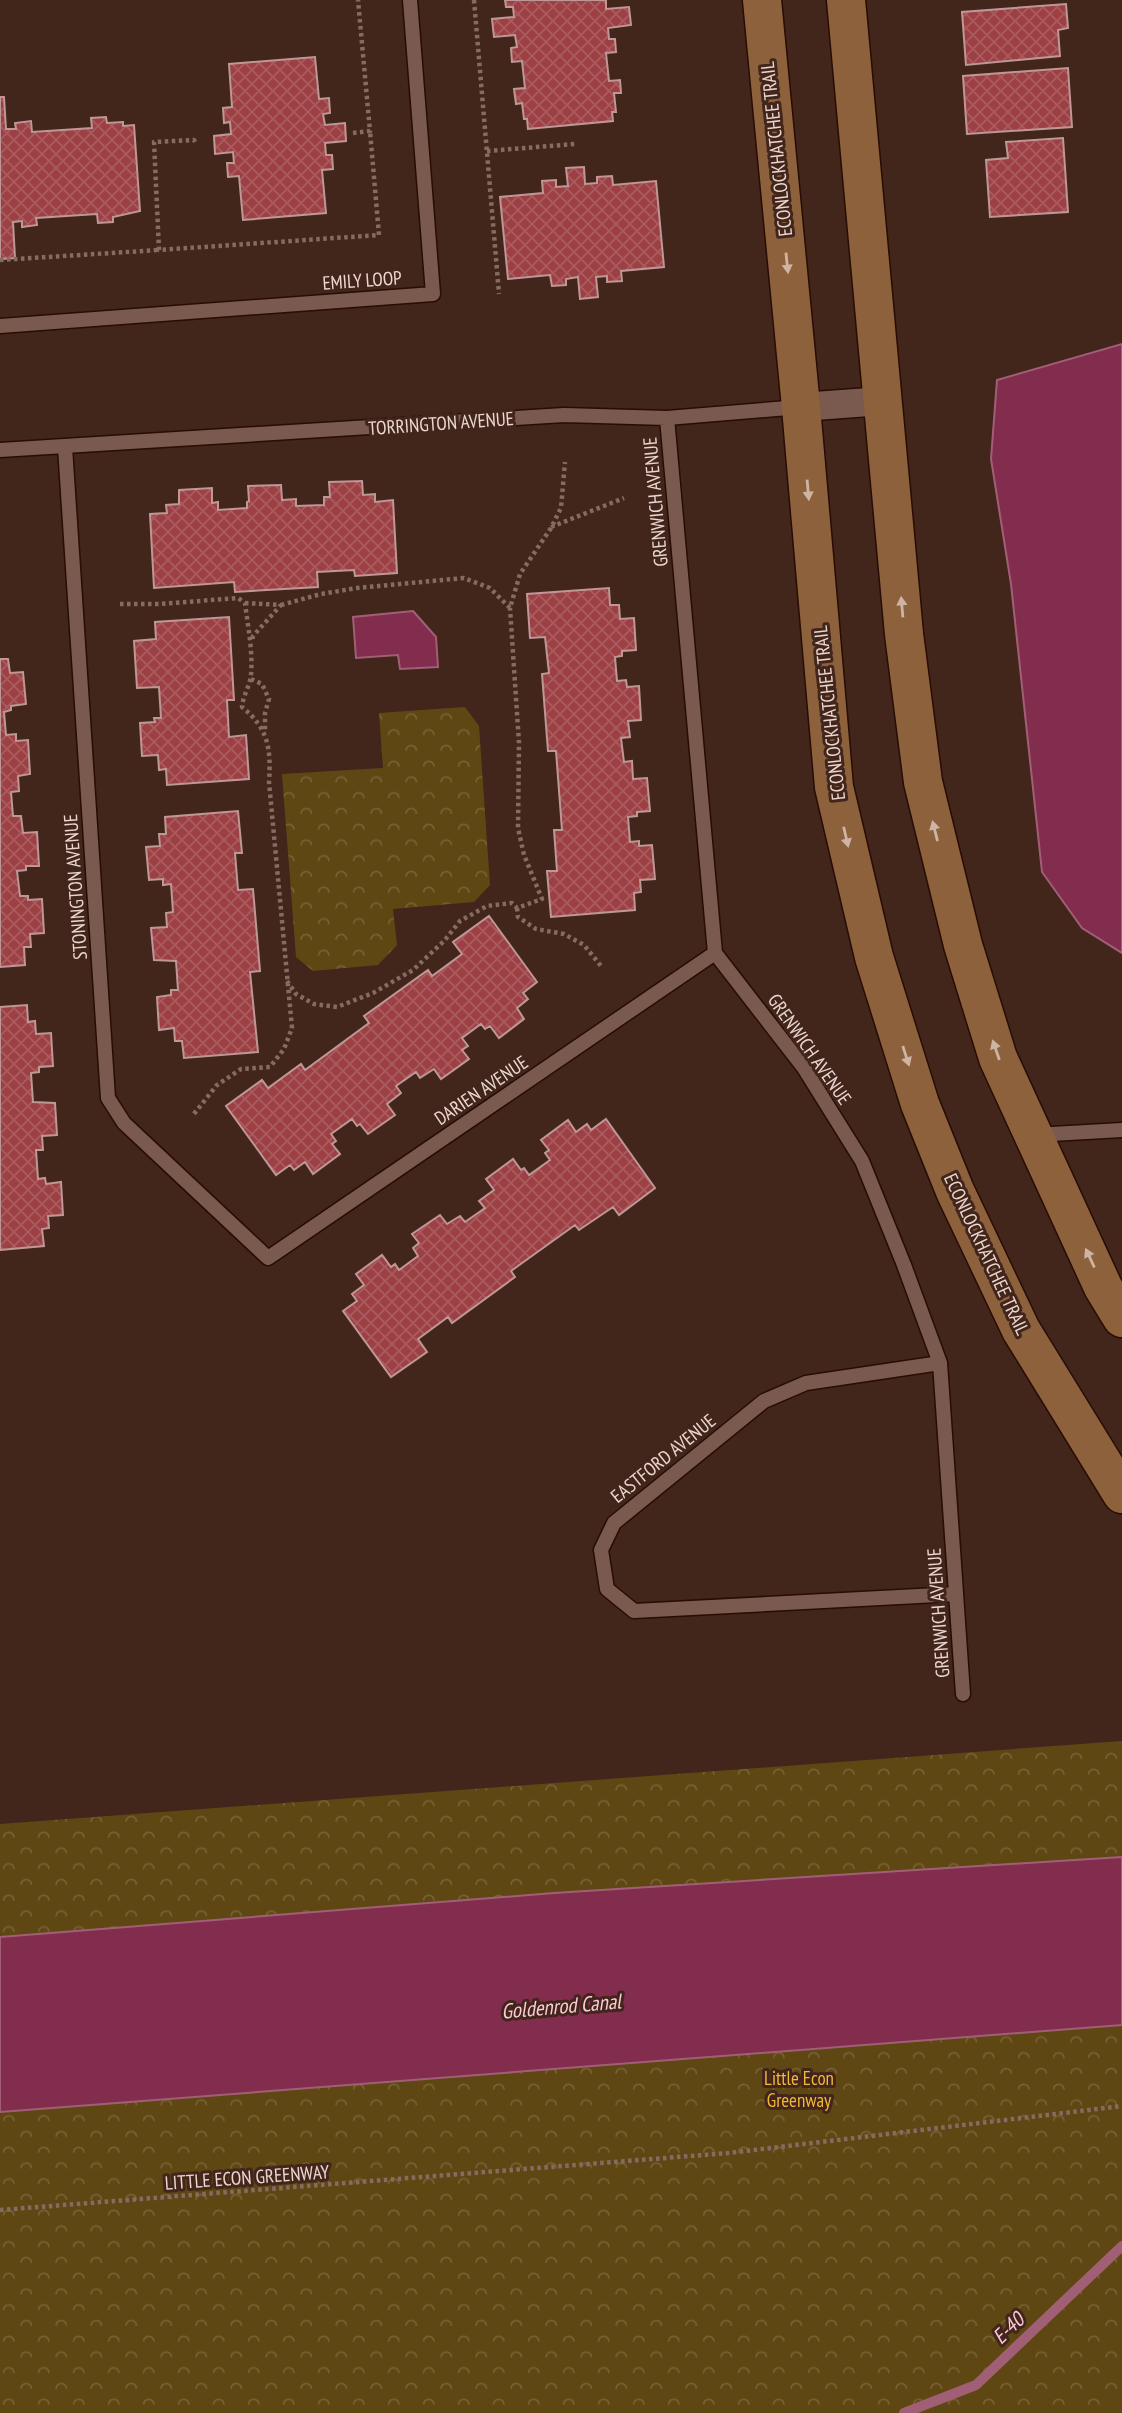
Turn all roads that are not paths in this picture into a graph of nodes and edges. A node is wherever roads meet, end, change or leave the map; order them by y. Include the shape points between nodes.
1 (410, 0) edge
2 (762, 0) edge
3 (846, 0) edge
4 (0, 326) edge
5 (883, 401) junction
6 (801, 407) junction
7 (667, 418) junction
8 (65, 447) junction
9 (0, 450) edge
10 (715, 953) junction
11 (1122, 1130) edge
12 (1033, 1135) junction
13 (268, 1258) joint
14 (1122, 1318) edge
15 (940, 1363) junction
16 (1122, 1494) edge
17 (956, 1594) junction
18 (963, 1694) dead end

1 - 4 lane, EMILY LOOP via 433,294
2 -> 6 street, ECONLOCKHATCHEE TRAIL
3 - 5 street
5 - 6 street, TORRINGTON AVENUE
12 -> 5 street via 998,1058 970,970 923,782
6 - 7 lane, TORRINGTON AVENUE
6 -> 16 street, ECONLOCKHATCHEE TRAIL via 834,788 874,957 920,1104 954,1191 1021,1330
7 - 8 lane, TORRINGTON AVENUE via 564,415
7 - 10 lane, GRENWICH AVENUE
8 - 9 lane, TORRINGTON AVENUE
8 - 13 lane, STONINGTON AVENUE via 108,1098 124,1123
10 - 13 lane, DARIEN AVENUE
10 - 15 lane, GRENWICH AVENUE via 804,1068 862,1161
11 - 12 lane
14 -> 12 street via 1103,1287
15 - 17 lane, GRENWICH AVENUE
15 - 17 lane, EASTFORD AVENUE via 806,1383 764,1401 614,1523 601,1550 607,1590 635,1611
17 - 18 lane, GRENWICH AVENUE

